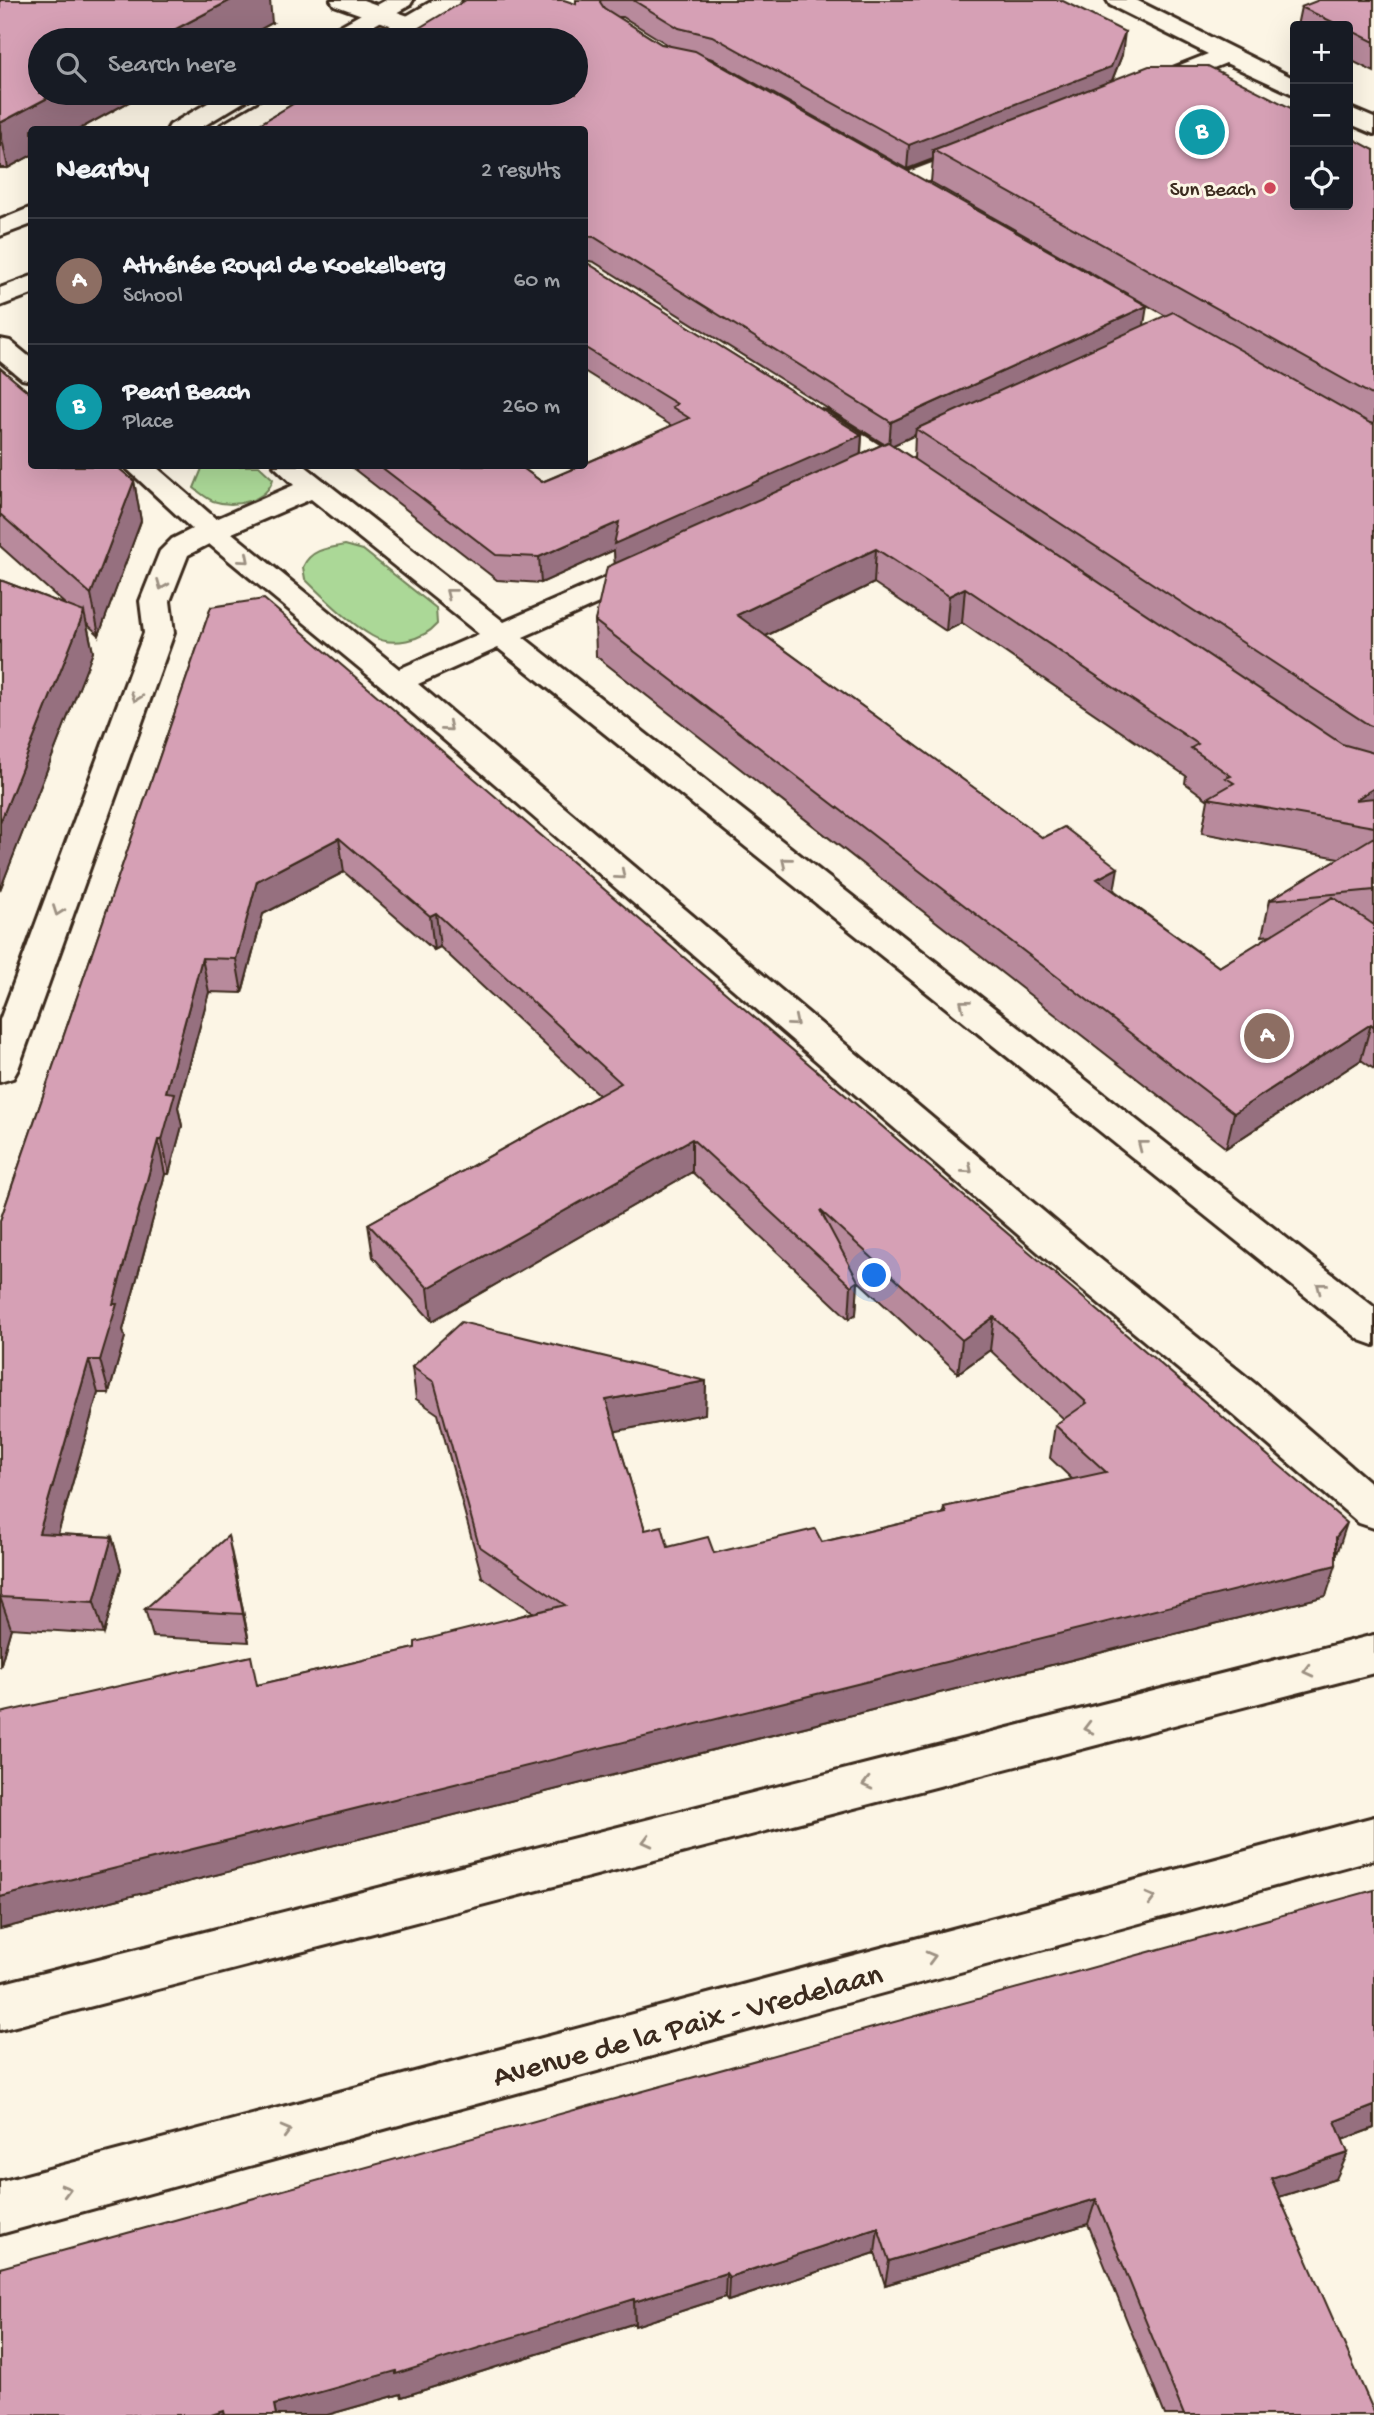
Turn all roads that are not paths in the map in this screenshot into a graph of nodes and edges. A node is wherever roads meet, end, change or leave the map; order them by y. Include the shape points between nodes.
1 (342, 0) edge
2 (402, 0) edge
3 (450, 0) edge
4 (1118, 0) edge
5 (379, 13) junction
6 (409, 24) junction
7 (353, 28) edge
8 (402, 28) edge
9 (1228, 54) junction
10 (1290, 85) edge
11 (1135, 91) edge
12 (221, 105) edge
13 (273, 105) edge
14 (1353, 116) edge
15 (185, 126) edge
16 (237, 126) edge
17 (1374, 127) edge
18 (1007, 142) edge
19 (880, 169) edge
20 (904, 183) junction
21 (928, 196) edge
22 (28, 216) edge
23 (0, 229) edge
24 (28, 236) edge
25 (28, 286) edge
26 (0, 298) edge
27 (0, 347) edge
28 (28, 370) edge
29 (795, 404) edge
30 (919, 446) edge
31 (886, 461) junction
32 (141, 469) edge
33 (292, 469) edge
34 (854, 477) edge
35 (315, 487) junction
36 (936, 493) edge
37 (212, 531) junction
38 (678, 557) edge
39 (503, 636) junction
40 (396, 682) junction
41 (0, 1069) edge
42 (1374, 1329) edge
43 (1374, 1511) edge
44 (1374, 1654) edge
45 (1374, 1838) edge
46 (0, 2007) edge
47 (0, 2208) edge

1 - 5 street
2 - 5 street
3 - 6 street
4 - 9 street
5 - 6 street
5 - 7 street
6 - 8 street
9 - 10 street
9 - 11 street
12 - 15 street
13 - 16 street
14 - 17 street
18 - 20 street
19 - 20 street
20 - 21 street
22 - 23 street
23 - 24 street
25 - 26 street
27 - 28 street
29 - 31 street
30 - 31 street
31 - 34 street
31 - 36 street
32 - 37 street
33 - 35 street
35 - 37 street
39 -> 35 street
37 -> 40 street
37 -> 41 street via 175,551 155,601 159,633
38 - 39 street
39 - 40 street
42 -> 39 street
40 -> 43 street
44 -> 46 street
47 -> 45 street, Avenue de la Paix - Vredelaan

